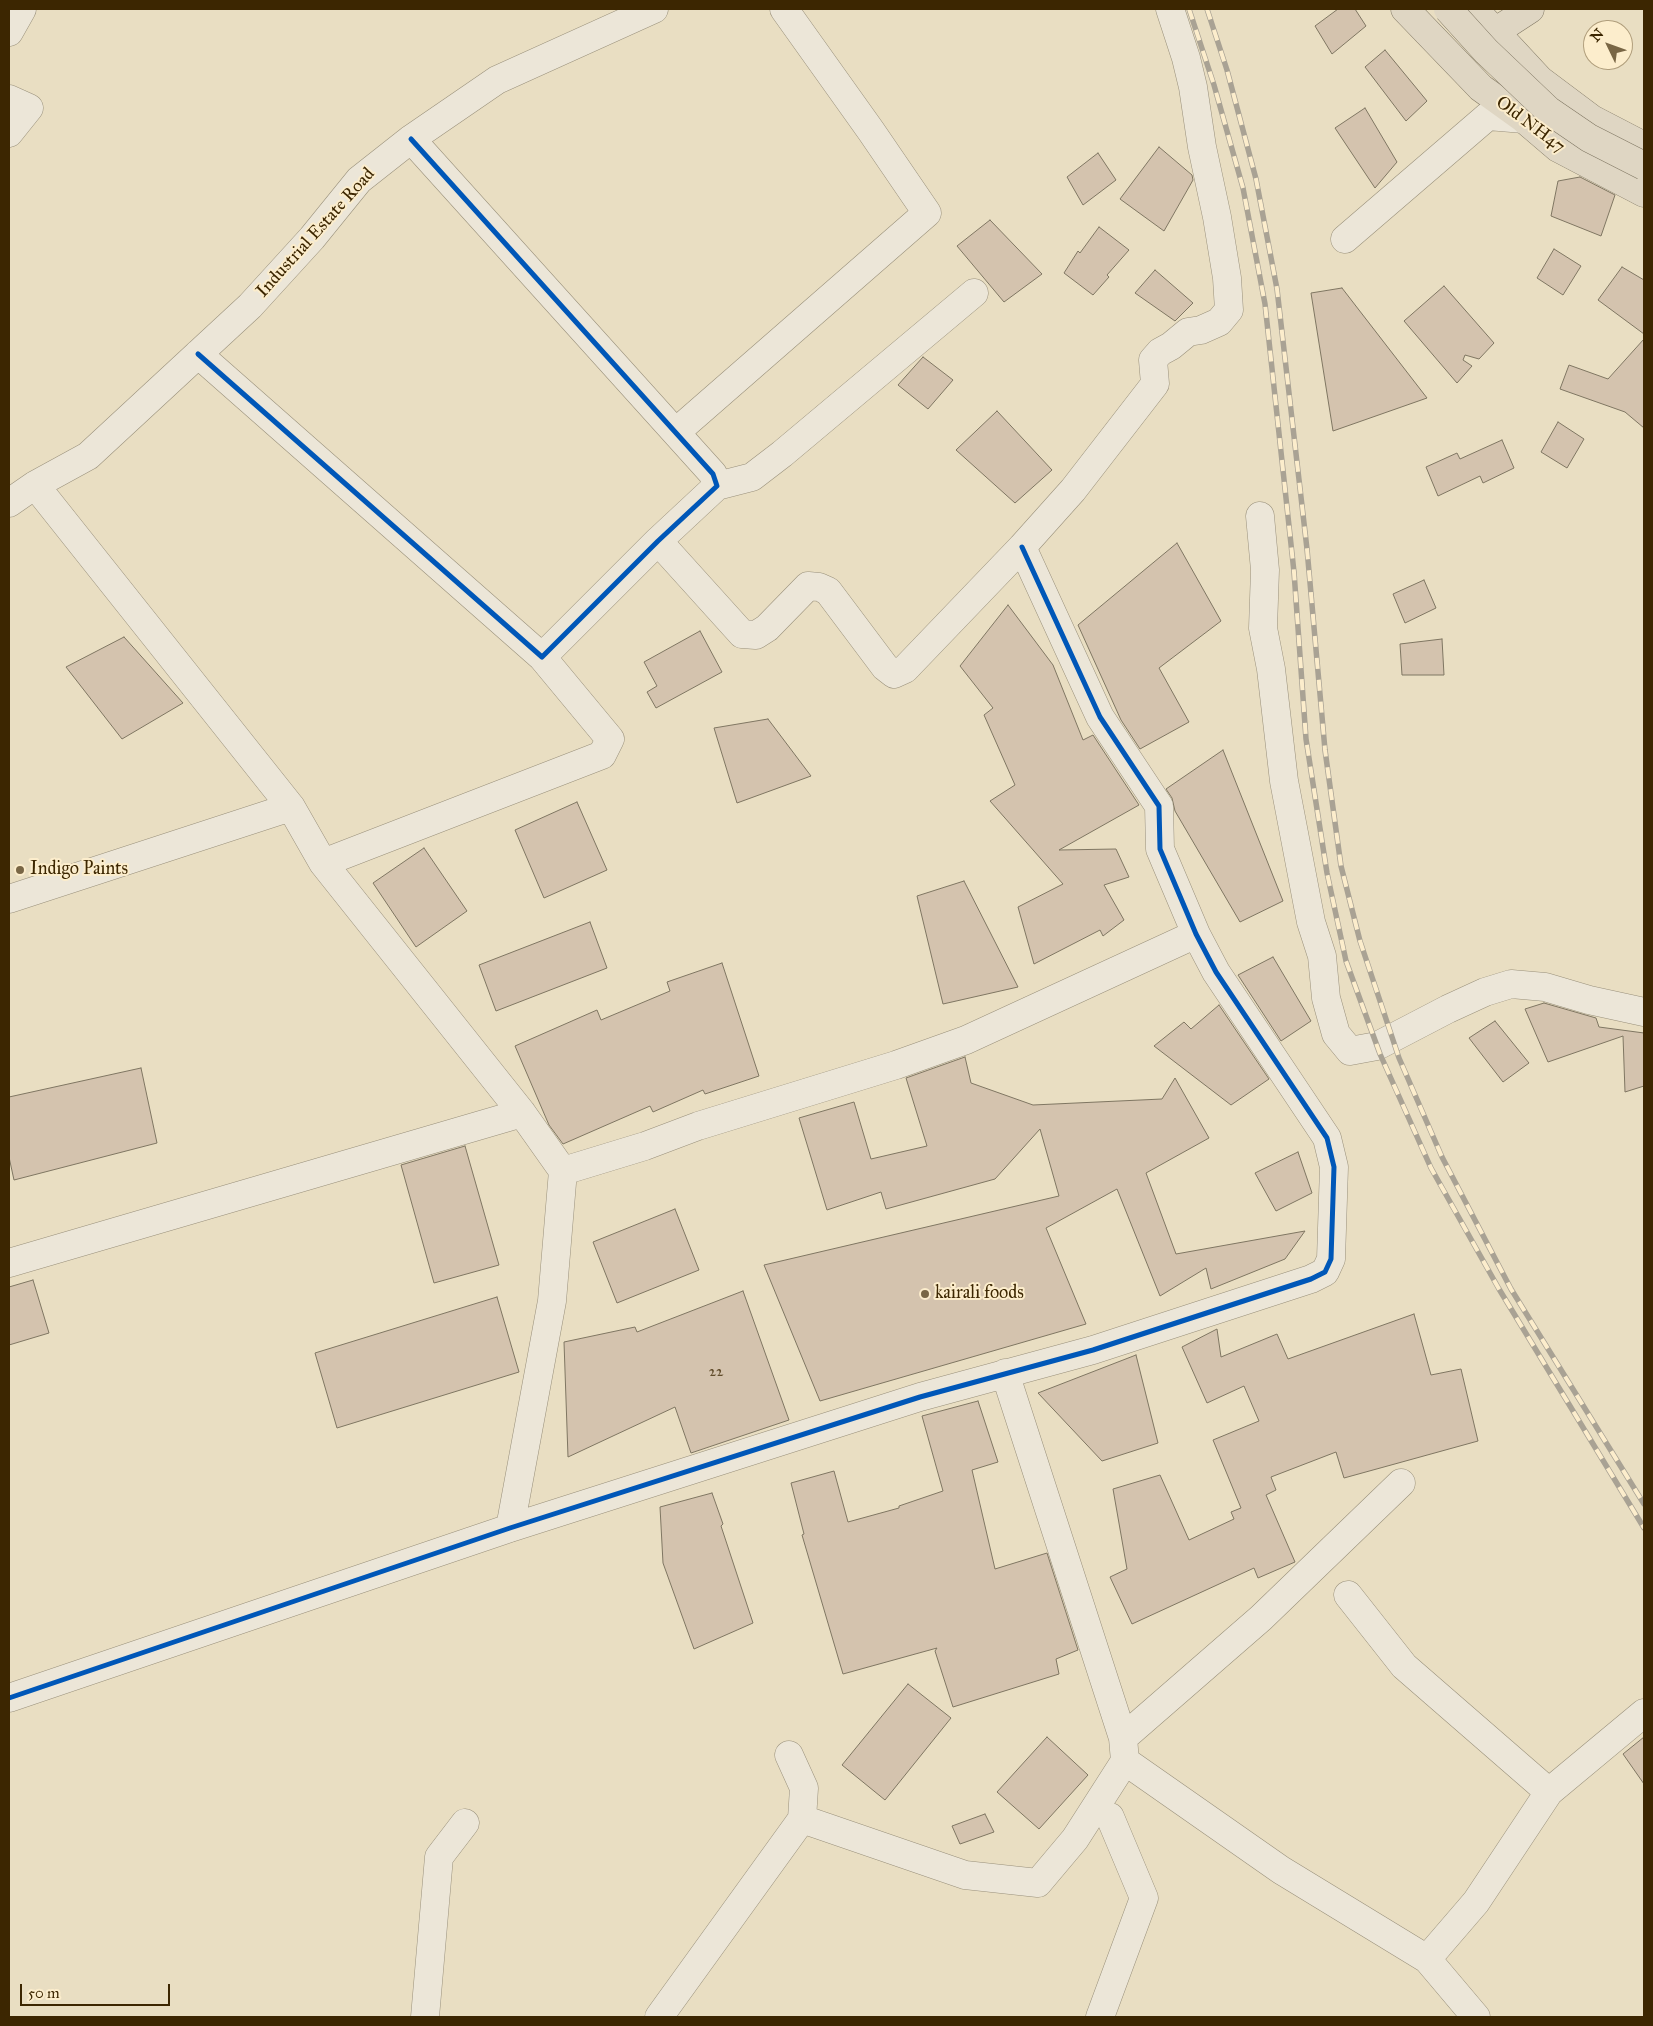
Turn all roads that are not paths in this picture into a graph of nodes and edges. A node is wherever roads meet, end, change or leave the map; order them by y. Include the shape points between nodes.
1 (22, 9) edge
2 (654, 9) edge
3 (784, 9) edge
4 (1170, 9) edge
5 (1405, 9) edge
6 (1448, 9) edge
7 (1474, 9) edge
8 (1530, 9) edge
9 (9, 32) edge
10 (1496, 32) junction
11 (1452, 59) junction
12 (9, 99) edge
13 (1524, 119) junction
14 (9, 133) edge
15 (411, 139) junction
16 (1644, 146) edge
17 (1644, 166) edge
18 (1644, 193) edge
19 (1345, 239) dead end
20 (974, 293) dead end
21 (198, 354) junction
22 (676, 432) junction
23 (35, 484) junction
24 (717, 486) junction
25 (9, 503) edge
26 (1260, 516) dead end
27 (658, 541) junction
28 (1022, 547) junction
29 (542, 657) junction
30 (291, 807) junction
31 (323, 863) junction
32 (9, 899) edge
33 (1196, 934) junction
34 (1644, 1012) edge
35 (522, 1113) junction
36 (563, 1171) junction
37 (9, 1263) edge
38 (1006, 1373) junction
39 (1401, 1483) dead end
40 (510, 1528) junction
41 (1348, 1595) dead end
42 (9, 1698) edge
43 (1644, 1712) edge
44 (1124, 1749) junction
45 (789, 1755) dead end
46 (1549, 1792) junction
47 (1110, 1817) dead end
48 (802, 1819) junction
49 (465, 1823) dead end
50 (1426, 1959) junction
51 (425, 2017) edge
52 (659, 2017) edge
53 (1100, 2017) edge
54 (1476, 2017) edge

1 - 9 street
2 - 15 street, Industrial Estate Road via 496,80
3 - 22 street via 927,213
4 - 28 street via 1193,87 1227,278 1229,310 1219,322 1188,332 1153,360 1155,384 1073,490
5 - 11 main road, Old NH47
6 - 17 main road, bridge via 1486,51 1548,110 1589,138
7 - 10 main road
8 - 10 main road
10 - 11 main road
10 - 16 main road via 1540,80 1592,119
11 - 13 main road, Old NH47 via 1480,88
12 - 14 street via 29,108
13 - 18 main road, Old NH47 via 1558,148
13 - 19 street via 1488,116
15 - 21 street, Industrial Estate Road via 359,180 250,306
15 - 22 street
20 - 24 street via 752,477
21 - 23 street, Industrial Estate Road via 88,456
21 - 29 street
22 - 24 street via 713,474
23 - 25 street, Industrial Estate Road
23 - 30 street
24 - 27 street
26 - 34 street via 1265,570 1263,628 1284,781 1310,922 1322,956 1326,998 1336,1034 1350,1051 1377,1046 1448,1009 1511,984 1545,987
27 - 28 street via 742,634 756,635 767,628 808,586 828,591 885,667 894,674 905,669
27 - 29 street
28 - 33 street via 1100,717 1159,806 1160,849
29 - 31 street via 610,739 602,755
30 - 31 street
30 - 32 street
31 - 35 street
33 - 36 street via 966,1040
33 - 38 street via 1216,972 1327,1138 1334,1167 1331,1260 1325,1272 1302,1282 1093,1350
35 - 36 street
35 - 37 street
36 - 40 street via 552,1301
38 - 40 street via 910,1400
38 - 44 street
39 - 44 street
40 - 42 street
41 - 46 street via 1404,1666
43 - 46 street
44 - 48 street via 1075,1839 1038,1883 965,1875
44 - 50 street via 1281,1870
45 - 48 street via 804,1788
46 - 50 street via 1476,1902
47 - 53 street via 1144,1898
48 - 52 street
49 - 51 street via 439,1857
50 - 54 street

